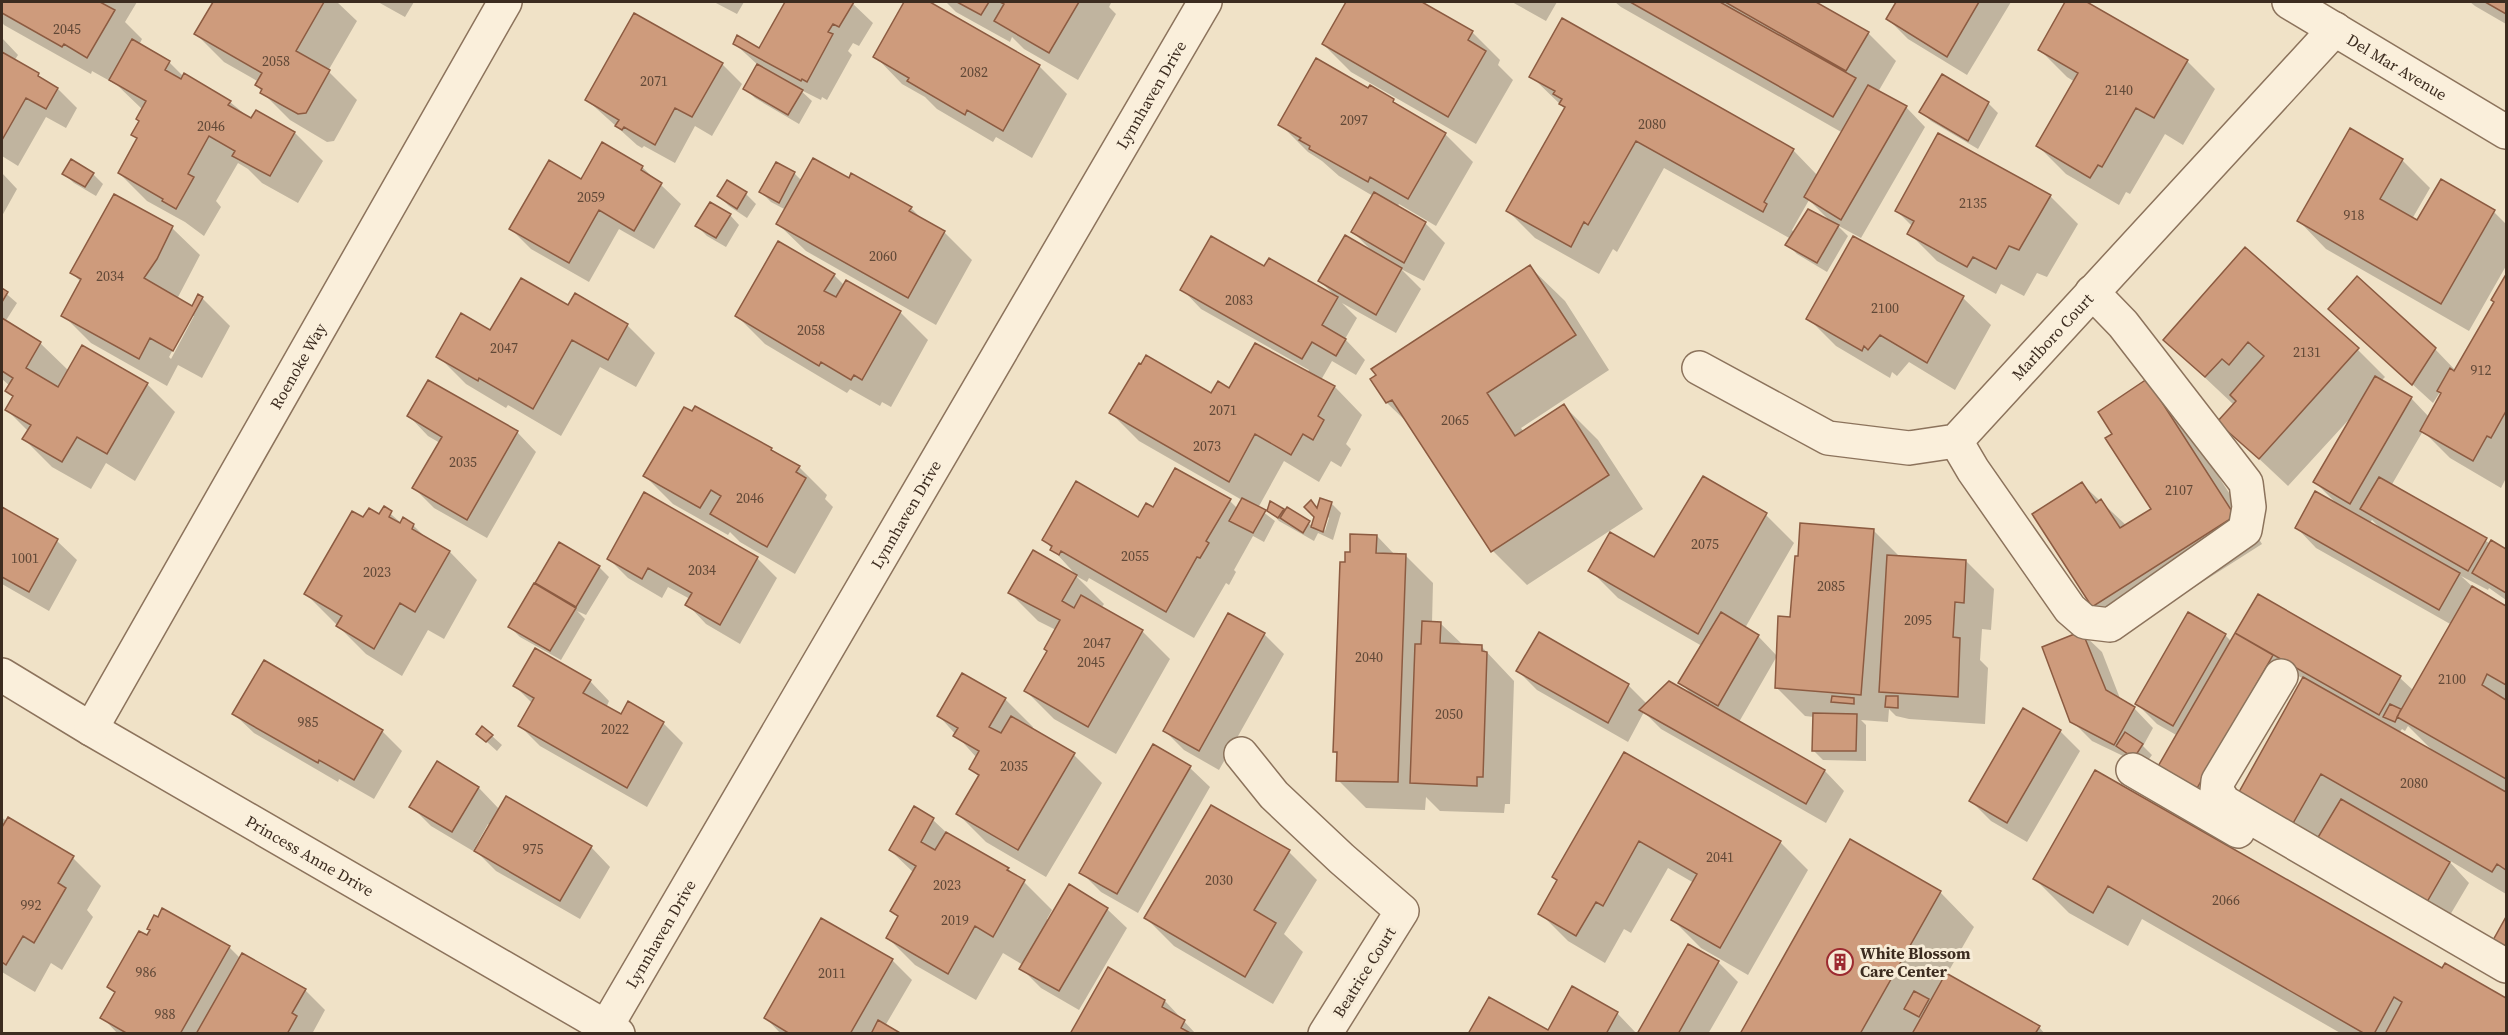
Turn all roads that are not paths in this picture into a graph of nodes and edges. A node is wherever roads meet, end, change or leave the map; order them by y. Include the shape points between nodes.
1 (506, 2) edge
2 (1205, 2) edge
3 (2289, 2) edge
4 (2335, 29) junction
5 (2506, 132) edge
6 (2092, 292) junction
7 (1700, 368) dead end
8 (1956, 441) junction
9 (2, 675) edge
10 (2281, 676) dead end
11 (91, 729) junction
12 (1241, 754) dead end
13 (2133, 770) dead end
14 (2506, 966) edge
15 (2506, 987) edge
16 (612, 1030) edge
17 (1325, 1034) edge

1 - 11 street, Roenoke Way
2 - 16 street, Lynnhaven Drive
3 - 4 street, Del Mar Avenue
4 - 5 street, Del Mar Avenue
4 - 6 street, Marlboro Court
6 - 8 street, Marlboro Court
6 - 8 street via 2122,324 2246,483 2250,507 2245,530 2110,625 2085,622 2070,609
7 - 8 street via 1828,438 1909,448
9 - 11 street, Princess Anne Drive
10 - 14 street via 2218,782 2219,796
11 - 16 street, Princess Anne Drive
12 - 17 street, Beatrice Court via 1275,795 1402,911
13 - 15 street

